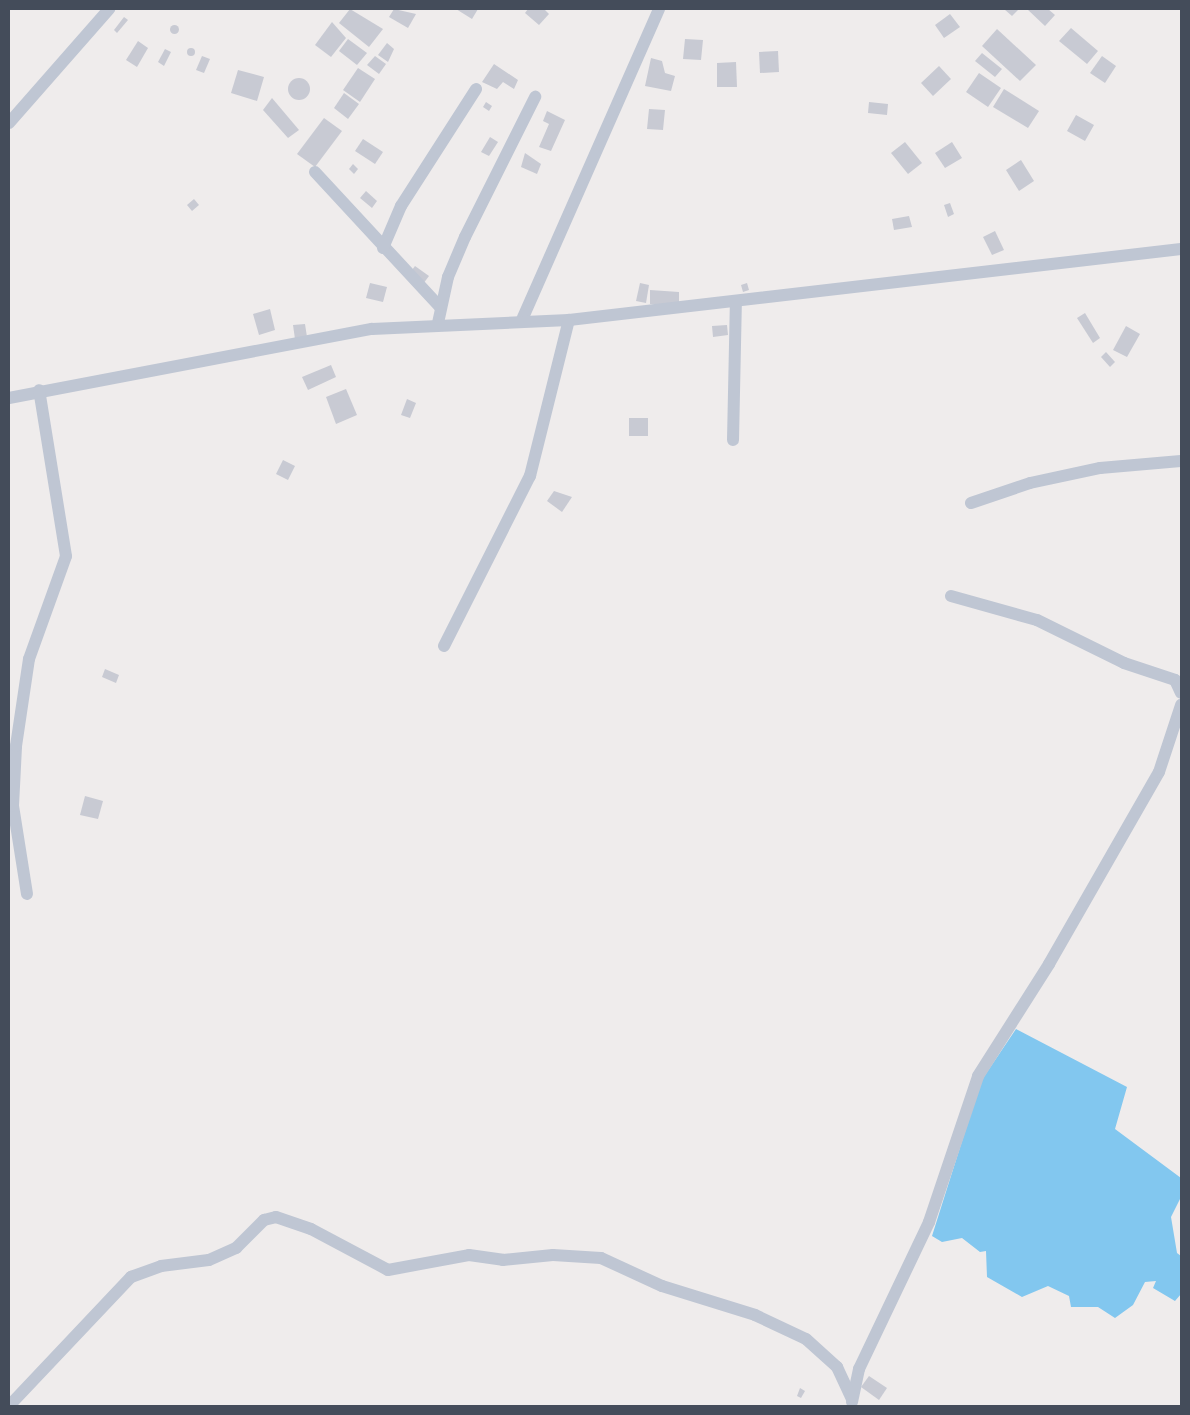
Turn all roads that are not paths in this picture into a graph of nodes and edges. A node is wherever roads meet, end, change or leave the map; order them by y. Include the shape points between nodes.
1 (109, 9) edge
2 (659, 9) edge
3 (476, 89) dead end
4 (535, 97) dead end
5 (9, 123) edge
6 (315, 172) dead end
7 (383, 248) junction
8 (1181, 249) edge
9 (736, 302) junction
10 (441, 308) junction
11 (569, 320) junction
12 (521, 322) junction
13 (438, 323) junction
14 (39, 390) junction
15 (9, 398) edge
16 (733, 440) dead end
17 (1181, 461) edge
18 (971, 503) dead end
19 (951, 596) dead end
20 (444, 646) dead end
21 (1181, 693) edge
22 (1181, 705) edge
23 (27, 894) dead end
24 (852, 1403) edge
25 (9, 1406) edge

1 - 5 street
2 - 12 street
3 - 7 street via 401,206
4 - 10 street via 465,236
6 - 7 street
7 - 10 street
8 - 9 street
9 - 11 street
9 - 16 street
10 - 13 street
11 - 12 street
11 - 20 street via 530,476
12 - 13 street
13 - 14 street via 315,337
14 - 15 street
14 - 23 street via 66,556 29,659 16,746 13,806
17 - 18 street via 1100,468 1030,483
19 - 21 street via 1037,620 1124,664 1175,680
22 - 24 street via 1159,772 1049,964 978,1076 929,1222 859,1369
24 - 25 street via 838,1367 806,1339 755,1315 662,1286 601,1258 554,1255 503,1260 469,1255 388,1270 311,1229 276,1218 264,1220 236,1248 209,1260 161,1266 131,1276

